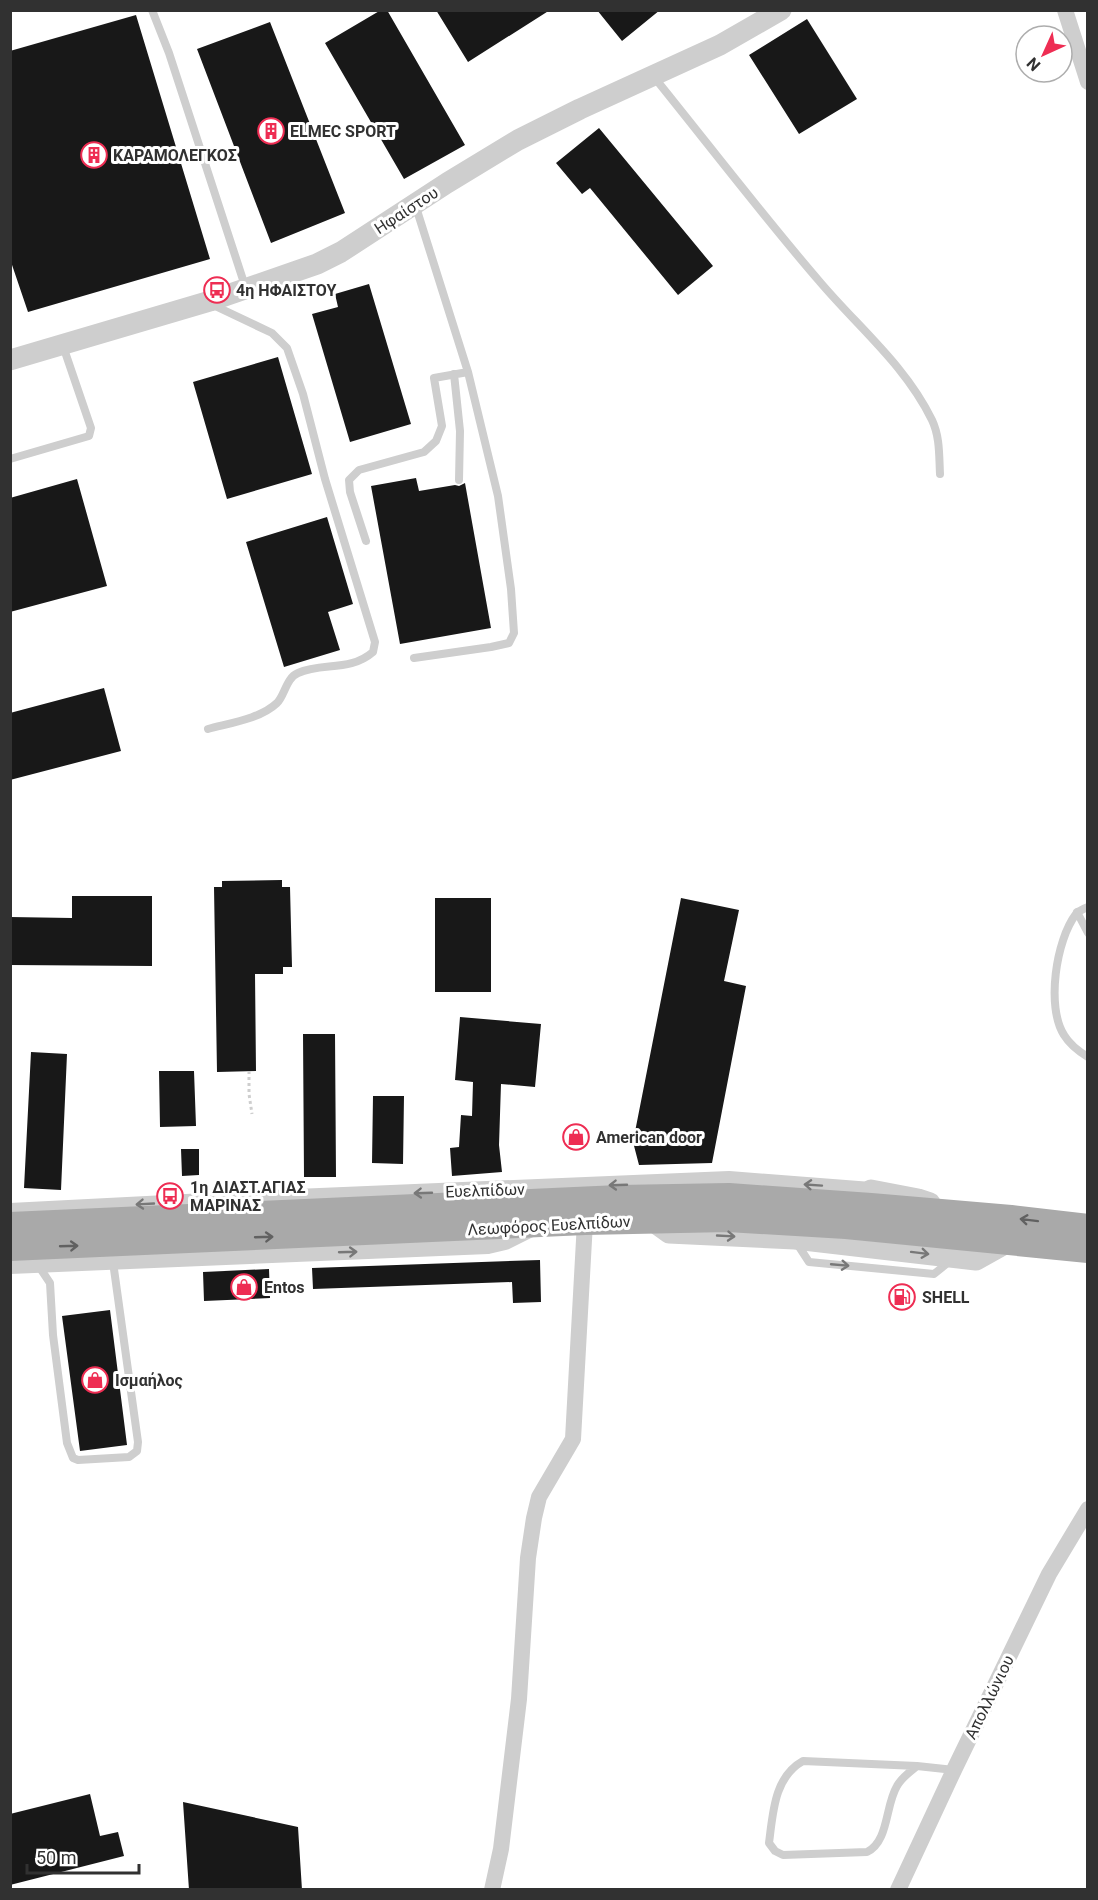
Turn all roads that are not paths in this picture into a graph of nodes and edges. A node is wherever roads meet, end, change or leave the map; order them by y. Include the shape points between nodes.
1 (152, 10) edge
2 (781, 10) edge
3 (1065, 10) edge
4 (653, 76) junction
5 (1088, 82) edge
6 (415, 204) junction
7 (246, 290) junction
8 (207, 302) junction
9 (63, 345) junction
10 (10, 360) edge
11 (468, 372) junction
12 (454, 374) junction
13 (10, 459) edge
14 (940, 474) dead end
15 (459, 480) dead end
16 (366, 541) dead end
17 (414, 658) dead end
18 (208, 729) dead end
19 (1088, 907) edge
20 (1077, 912) junction
21 (1088, 933) edge
22 (1088, 1057) edge
23 (591, 1202) junction
24 (532, 1206) junction
25 (227, 1207) junction
26 (10, 1211) edge
27 (651, 1220) junction
28 (10, 1225) edge
29 (1088, 1227) edge
30 (846, 1236) junction
31 (795, 1239) junction
32 (1010, 1241) junction
33 (10, 1248) edge
34 (1088, 1250) edge
35 (37, 1256) junction
36 (955, 1257) junction
37 (113, 1262) junction
38 (10, 1266) edge
39 (1088, 1509) edge
40 (917, 1766) junction
41 (954, 1770) junction
42 (492, 1890) edge
43 (898, 1890) edge

1 - 7 lane
2 - 4 street, Ηφαίστου via 720,45
3 - 5 street
4 - 6 street, Ηφαίστου via 523,137
4 - 14 lane via 821,283 902,371 932,421 939,440
6 - 7 street, Ηφαίστου via 324,261
6 - 11 lane
7 - 8 street, Ηφαίστου
8 - 9 street, Ηφαίστου
8 - 18 lane via 272,333 287,348 375,642 373,652 356,663 296,673 278,702 260,714
9 - 10 street, Ηφαίστου
9 - 13 lane via 91,428 89,436
11 - 12 lane
11 - 17 lane via 498,496 514,633 509,643
12 - 15 lane via 460,431
12 - 16 lane via 434,378 442,426 436,441 424,452 359,470 349,480
19 - 20 lane
20 - 21 lane
20 - 22 lane via 1058,956 1057,1018 1071,1046
23 - 24 main road, Λεωφόρος Ευελπίδων
23 - 24 street, Ευελπίδων
23 - 27 main road, Λεωφόρος Ευελπίδων
29 -> 23 main road, Λεωφόρος Ευελπίδων via 955,1214 871,1198 729,1188
23 - 42 street via 573,1439 539,1497 534,1518 519,1699 501,1850
24 -> 25 main road, Λεωφόρος Ευελπίδων
35 -> 24 main road, Λεωφόρος Ευελπίδων
37 -> 24 street, Ευελπίδων via 488,1246 505,1242
25 -> 26 street
25 - 28 main road, Λεωφόρος Ευελπίδων
27 - 30 main road, Λεωφόρος Ευελπίδων via 728,1220
27 -> 31 street via 669,1233
30 - 31 street
30 - 32 main road, Λεωφόρος Ευελπίδων
30 -> 36 street
31 -> 36 lane via 809,1262 934,1274
32 - 34 main road, Λεωφόρος Ευελπίδων
32 - 36 street via 976,1260
33 - 35 main road, Λεωφόρος Ευελπίδων
35 - 37 street, Ευελπίδων
35 - 37 lane via 50,1283 52,1335 67,1443 69,1452 78,1460 129,1457 137,1451
35 - 38 street, Ευελπίδων
39 - 41 street, Απολλώνιου via 1049,1574
40 - 40 lane via 896,1787 880,1840 867,1852 783,1855 769,1843 776,1796 790,1770 803,1761
40 - 41 lane
41 - 43 street, Απολλώνιου

